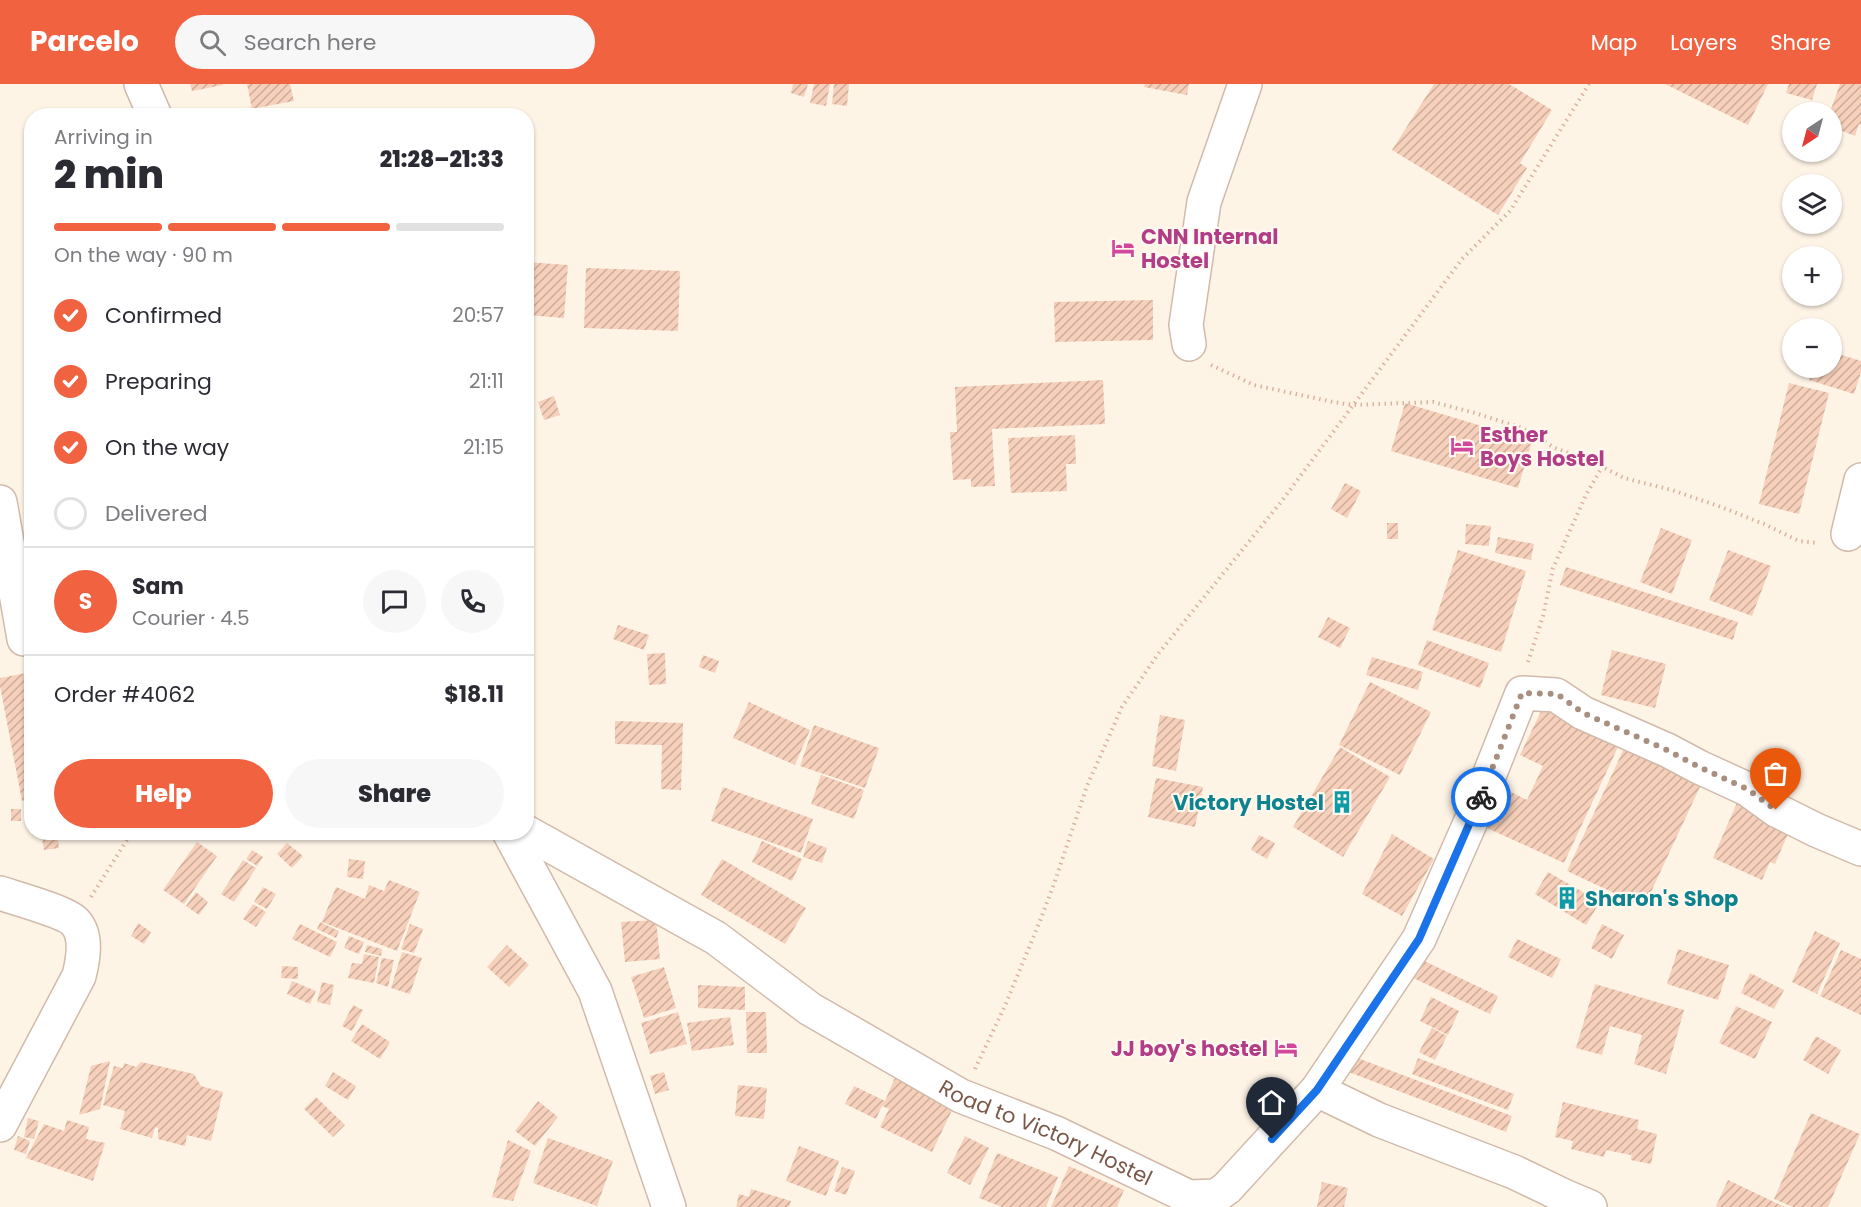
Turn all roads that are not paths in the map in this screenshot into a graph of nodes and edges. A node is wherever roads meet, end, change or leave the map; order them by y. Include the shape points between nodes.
1 (141, 84) edge
2 (1245, 84) edge
3 (152, 108) edge
4 (1189, 344) road end
5 (1861, 480) edge
6 (0, 502) edge
7 (1848, 534) road end
8 (24, 639) dead end
9 (534, 836) edge
10 (513, 840) edge
11 (1861, 849) edge
12 (0, 893) edge
13 (1317, 1090) junction
14 (0, 1125) edge
15 (669, 1207) edge
16 (1590, 1207) edge

1 - 3 street
2 - 4 street via 1203,202 1186,325
5 - 7 street
6 - 8 street
9 - 13 street, Road to Victory Hostel via 716,938 810,1009 961,1096 1056,1133 1189,1197 1216,1196 1227,1188
10 - 15 street via 596,991
11 - 13 street, Road to Victory Hostel via 1776,810 1747,789 1583,713 1557,694 1522,693 1419,939
12 - 14 street via 75,922 85,951 79,976
13 - 16 street via 1379,1120 1514,1172

